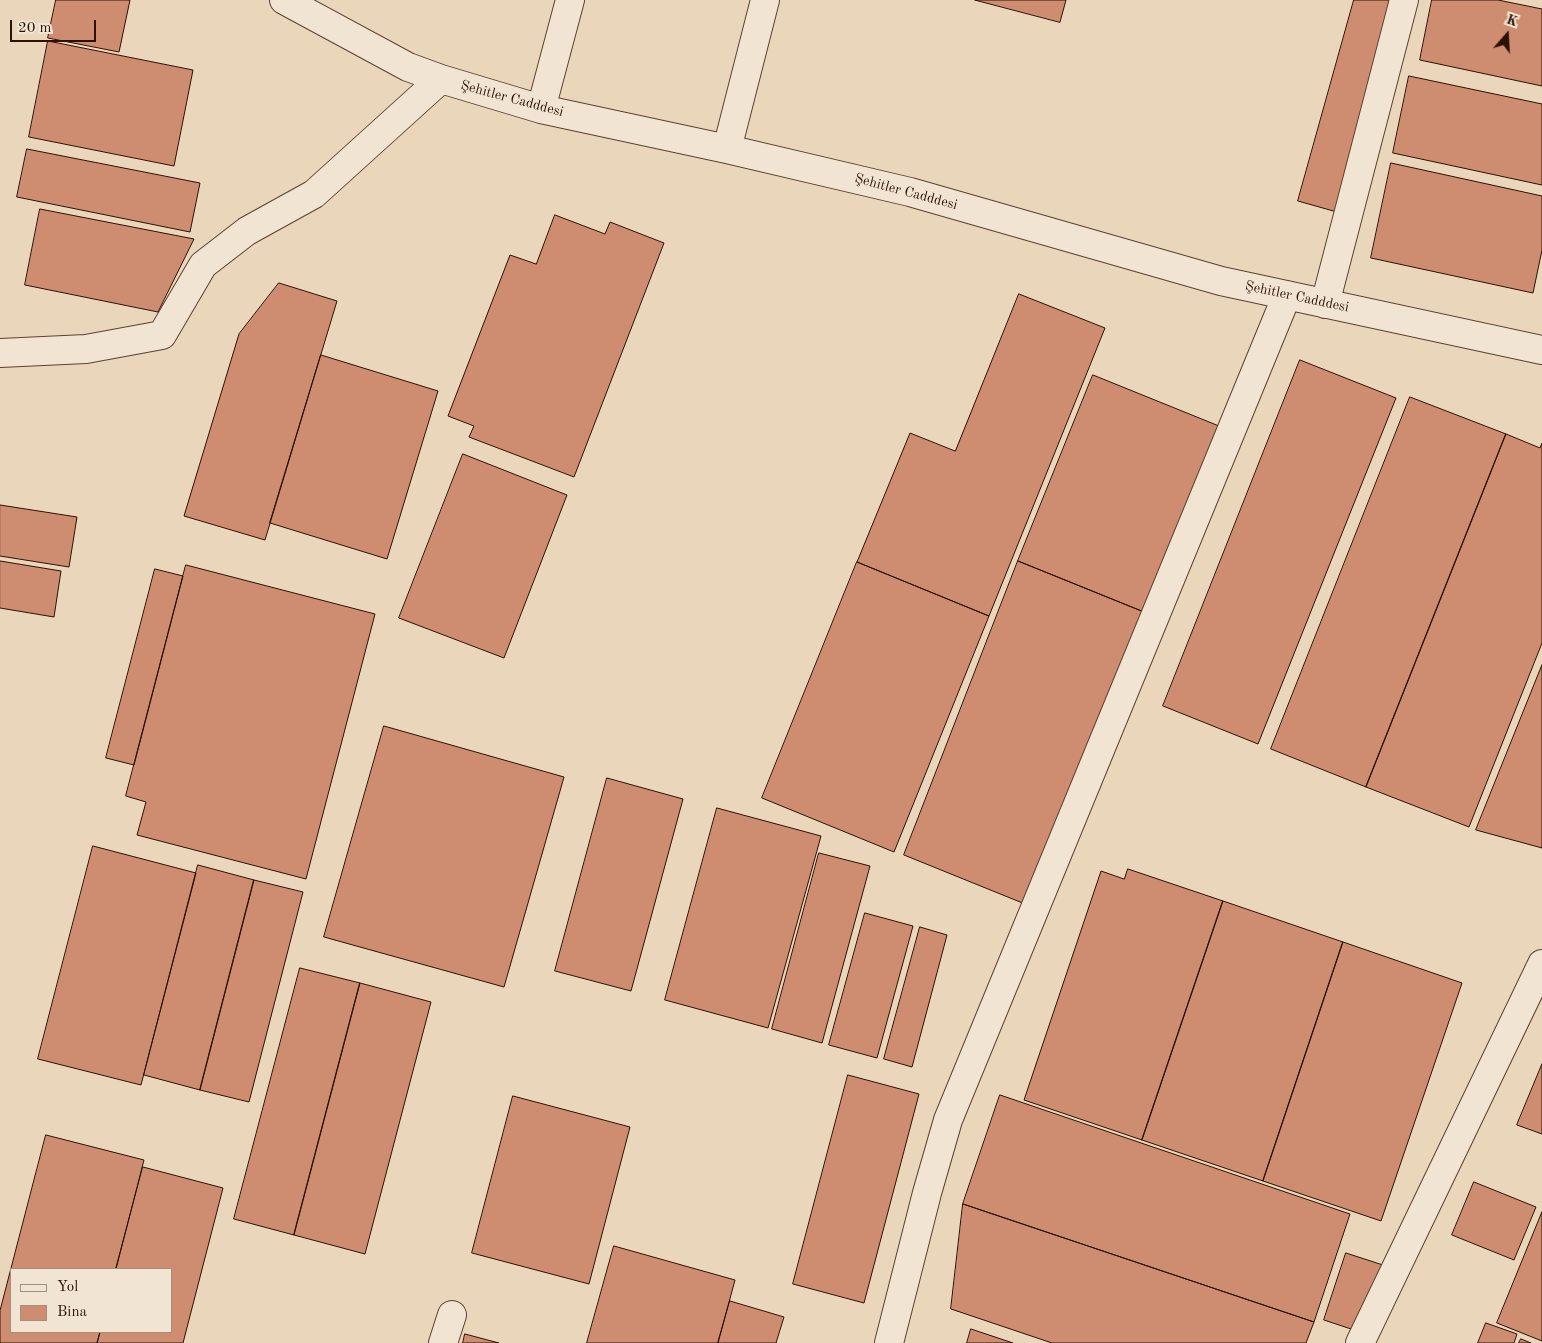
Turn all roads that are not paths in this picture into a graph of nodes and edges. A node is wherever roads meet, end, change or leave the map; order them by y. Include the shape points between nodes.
1 (284, 0) edge
2 (570, 0) edge
3 (765, 0) edge
4 (1404, 0) edge
5 (441, 79) junction
6 (542, 109) junction
7 (727, 149) junction
8 (1287, 295) junction
9 (1326, 304) junction
10 (1542, 350) edge
11 (0, 353) edge
12 (1542, 964) edge
13 (452, 1315) dead end
14 (443, 1343) edge
15 (889, 1343) edge
16 (1360, 1343) edge

1 - 5 street, Şehitler Cadddesi via 408,67
2 - 6 street
3 - 7 street
4 - 9 street
5 - 6 street, Şehitler Cadddesi
5 - 11 street via 314,194 247,231 204,265 162,335 86,349
6 - 7 street, Şehitler Cadddesi
7 - 8 street, Şehitler Cadddesi via 910,192 1221,281
8 - 9 street, Şehitler Cadddesi
8 - 15 street via 948,1120
9 - 10 street, Şehitler Cadddesi
12 - 16 street
13 - 14 street

